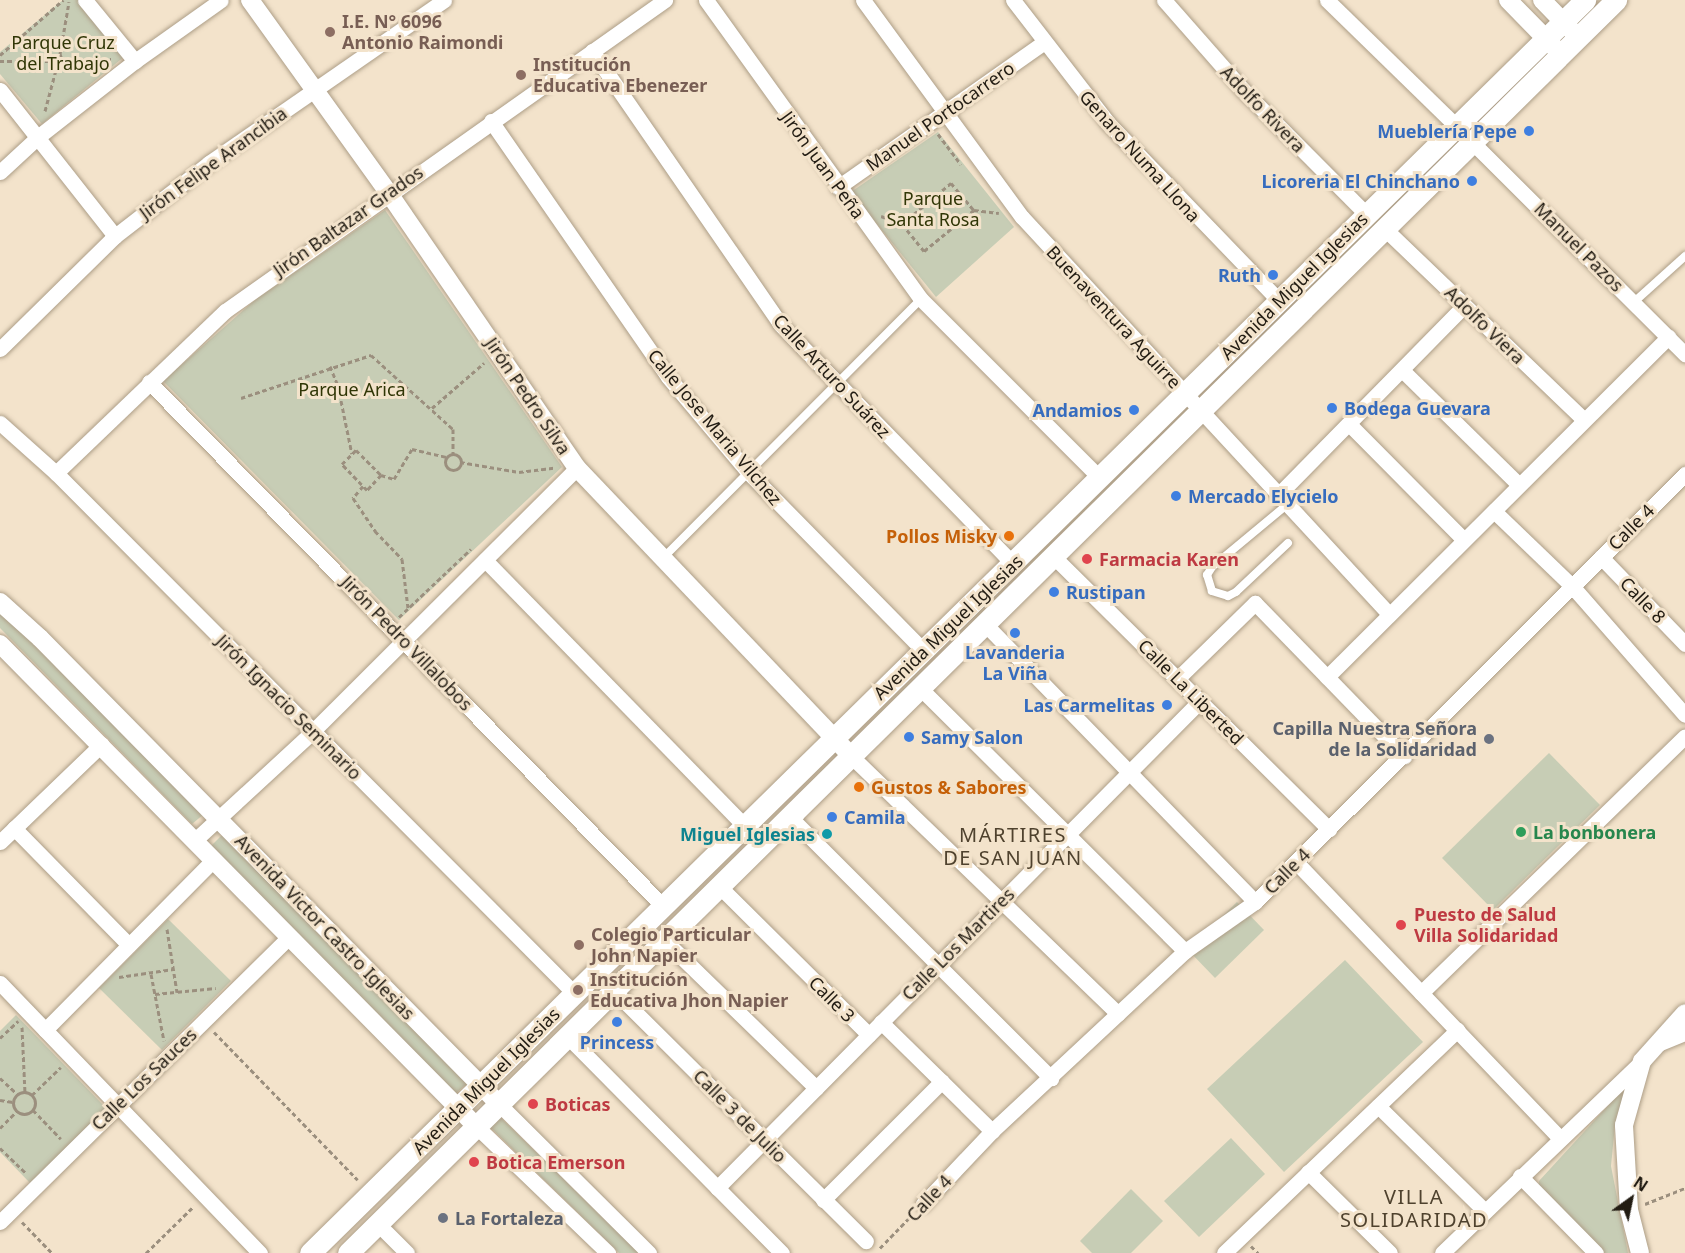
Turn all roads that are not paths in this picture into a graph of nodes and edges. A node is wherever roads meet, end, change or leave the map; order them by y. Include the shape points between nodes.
1 (85, 0) edge
2 (221, 0) edge
3 (250, 0) edge
4 (444, 0) edge
5 (665, 0) edge
6 (706, 0) edge
7 (863, 0) edge
8 (1013, 0) edge
9 (1164, 0) edge
10 (1327, 0) edge
11 (1508, 0) edge
12 (1542, 0) edge
13 (1585, 0) edge
14 (1616, 0) edge
15 (1563, 22) junction
16 (1578, 37) junction
17 (1546, 39) junction
18 (1042, 43) junction
19 (592, 51) junction
20 (1561, 53) junction
21 (135, 61) junction
22 (315, 88) junction
23 (0, 90) edge
24 (945, 115) junction
25 (491, 121) junction
26 (1456, 126) junction
27 (39, 136) junction
28 (1472, 142) junction
29 (0, 172) edge
30 (838, 187) junction
31 (388, 192) junction
32 (1366, 214) junction
33 (1386, 230) junction
34 (115, 236) junction
35 (1685, 256) edge
36 (921, 299) junction
37 (1279, 301) junction
38 (1634, 302) junction
39 (1464, 306) junction
40 (1678, 343) edge
41 (0, 349) edge
42 (1402, 370) junction
43 (149, 382) junction
44 (838, 384) junction
45 (1184, 394) junction
46 (1199, 410) junction
47 (1584, 420) junction
48 (0, 423) edge
49 (1349, 424) junction
50 (577, 468) junction
51 (748, 472) junction
52 (56, 473) junction
53 (1100, 478) junction
54 (1683, 480) edge
55 (1519, 486) junction
56 (1284, 499) junction
57 (1494, 511) junction
58 (1464, 540) junction
59 (1288, 543) dead end
60 (1052, 555) junction
61 (1601, 556) junction
62 (485, 560) junction
63 (661, 560) junction
64 (1013, 564) junction
65 (1572, 586) junction
66 (0, 602) edge
67 (1389, 614) junction
68 (984, 624) junction
69 (405, 640) junction
70 (0, 644) edge
71 (1685, 644) edge
72 (924, 651) junction
73 (1327, 677) junction
74 (1177, 679) junction
75 (919, 687) junction
76 (1200, 701) junction
77 (1685, 715) edge
78 (313, 731) junction
79 (1685, 736) edge
80 (833, 740) junction
81 (102, 744) junction
82 (851, 756) junction
83 (1404, 756) junction
84 (1129, 773) junction
85 (789, 816) junction
86 (218, 818) junction
87 (745, 826) junction
88 (15, 828) junction
89 (1329, 829) junction
90 (1069, 833) junction
91 (194, 841) junction
92 (0, 842) edge
93 (213, 860) junction
94 (1296, 862) junction
95 (719, 886) junction
96 (1001, 901) junction
97 (1255, 902) junction
98 (663, 906) junction
99 (289, 937) junction
100 (664, 941) junction
101 (129, 945) junction
102 (1185, 951) junction
103 (938, 965) junction
104 (0, 983) edge
105 (614, 992) junction
106 (1421, 993) junction
107 (574, 994) junction
108 (1685, 1013) edge
109 (1118, 1014) junction
110 (881, 1022) junction
111 (45, 1030) junction
112 (1457, 1030) junction
113 (1685, 1033) edge
114 (869, 1035) junction
115 (568, 1037) junction
116 (1660, 1043) junction
117 (1642, 1061) junction
118 (1051, 1078) junction
119 (942, 1081) junction
120 (482, 1087) junction
121 (816, 1088) junction
122 (118, 1105) junction
123 (500, 1106) junction
124 (1378, 1106) junction
125 (459, 1108) junction
126 (477, 1127) junction
127 (992, 1131) junction
128 (1559, 1137) junction
129 (764, 1140) junction
130 (1308, 1172) junction
131 (1520, 1176) junction
132 (717, 1188) junction
133 (823, 1200) junction
134 (923, 1204) road end
135 (1485, 1211) junction
136 (5, 1216) edge
137 (378, 1224) junction
138 (871, 1247) edge
139 (1445, 1252) edge
140 (260, 1253) edge
141 (310, 1253) edge
142 (348, 1253) edge
143 (407, 1253) edge
144 (608, 1253) edge
145 (649, 1253) edge
146 (782, 1253) edge
147 (1224, 1253) edge
148 (1390, 1253) edge
149 (1596, 1253) edge
150 (1640, 1253) edge

1 - 21 street
2 - 21 street
3 - 22 street, Jirón Pedro Silva
4 - 22 street, Jirón Felipe Arancibia
5 - 19 street, Jirón Baltazar Grados
6 - 30 street, Jirón Juan Peña
7 - 24 street, Buenaventura Aguirre
8 - 18 street, Genaro Numa Llona
9 - 32 street, Adolfo Rivera via 1243,90
10 - 26 street
11 - 17 street
12 - 15 street
13 - 15 main road, Avenida Miguel Iglesias
14 - 16 main road, Avenida Miguel Iglesias
15 - 16 street
15 - 17 main road, Avenida Miguel Iglesias
16 - 20 main road, Avenida Miguel Iglesias
17 - 20 street
17 - 26 main road, Avenida Miguel Iglesias
18 - 24 street, Manuel Portocarrero
18 - 37 street, Genaro Numa Llona via 1178,200
19 - 25 street, Jirón Baltazar Grados
19 - 44 street, Calle Arturo Suárez via 780,324
20 - 28 main road, Avenida Miguel Iglesias
21 - 27 street
22 - 31 street, Jirón Pedro Silva
22 - 34 street, Jirón Felipe Arancibia
23 - 27 street
24 - 30 street, Manuel Portocarrero
24 - 45 street, Buenaventura Aguirre via 1022,217
25 - 31 street, Jirón Baltazar Grados
25 - 51 street, Calle Jose Maria Vilchez via 668,377
26 - 32 main road, Avenida Miguel Iglesias
27 - 29 street
27 - 34 street
28 - 33 main road, Avenida Miguel Iglesias
28 - 38 street, Manuel Pazos
30 - 36 street, Jirón Juan Peña
31 - 43 street, Jirón Baltazar Grados via 225,311
31 - 50 street, Jirón Pedro Silva
32 - 37 main road, Avenida Miguel Iglesias
33 - 39 street, Adolfo Viera
33 - 46 main road, Avenida Miguel Iglesias
34 - 41 street, Jirón Felipe Arancibia
35 - 38 lane
36 - 44 lane
36 - 53 street, Jirón Juan Peña
37 - 45 main road, Avenida Miguel Iglesias
38 - 40 street, Manuel Pazos
39 - 42 street
39 - 47 street, Adolfo Viera
40 - 47 street
42 - 49 street
42 - 55 street
43 - 52 street, Jirón Baltazar Grados
43 - 69 street, Jirón Pedro Villalobos
44 - 51 lane
44 - 64 street, Calle Arturo Suárez
45 - 46 street, Buenaventura Aguirre
45 - 53 main road, Avenida Miguel Iglesias
46 - 56 street, Buenaventura Aguirre
46 - 60 main road, Avenida Miguel Iglesias
47 - 55 street
48 - 52 street, Jirón Ignacio Seminario
49 - 56 street
49 - 58 street
50 - 62 street
50 - 63 street, Jirón Pedro Silva
51 - 63 lane
51 - 72 street, Calle Jose Maria Vilchez
52 - 78 street, Jirón Ignacio Seminario
53 - 64 main road, Avenida Miguel Iglesias
54 - 61 street, Calle 4
55 - 57 street
56 - 59 lane via 1212,567 1207,575 1212,591 1228,596 1236,592
56 - 67 street, Buenaventura Aguirre
57 - 58 street
57 - 65 street
58 - 67 street
60 - 68 main road, Avenida Miguel Iglesias
60 - 74 street, Calle La Liberted
61 - 65 street, Calle 4
61 - 71 street, Calle 8
62 - 69 street
62 - 87 street
63 - 80 street, Jirón Pedro Silva
64 - 72 main road, Avenida Miguel Iglesias
65 - 77 street
65 - 83 street, Calle 4
66 - 86 street, Avenida Victor Castro Iglesias
67 - 73 street
68 - 75 main road, Avenida Miguel Iglesias
68 - 84 street
69 - 78 street
69 - 98 street, Jirón Pedro Villalobos
70 - 81 street, Avenida Victor Castro Iglesias
72 - 80 main road, Avenida Miguel Iglesias
73 - 74 street via 1255,603
73 - 83 street
74 - 76 street, Calle La Liberted
75 - 82 main road, Avenida Miguel Iglesias
75 - 90 street
76 - 84 street, Calle Los Martires
76 - 89 street, Calle La Liberted
78 - 86 street
78 - 107 street, Jirón Ignacio Seminario
79 - 106 street
80 - 82 street, Jirón Pedro Silva
80 - 87 main road, Avenida Miguel Iglesias
81 - 88 street
81 - 91 street, Avenida Victor Castro Iglesias
82 - 85 main road, Avenida Miguel Iglesias
82 - 96 street
83 - 89 street, Calle 4
84 - 90 street, Calle Los Martires
84 - 97 street
85 - 95 main road, Avenida Miguel Iglesias
85 - 103 street
86 - 91 street
86 - 120 street, Avenida Victor Castro Iglesias
87 - 98 main road, Avenida Miguel Iglesias
88 - 92 street
88 - 101 street
89 - 94 street, Calle 4
90 - 96 street, Calle Los Martires
90 - 102 street
91 - 93 street, Avenida Victor Castro Iglesias
93 - 99 street, Avenida Victor Castro Iglesias
93 - 101 street
94 - 97 street, Calle 4
94 - 106 street
95 - 100 main road, Avenida Miguel Iglesias
95 - 114 street, Calle 3
96 - 103 street, Calle Los Martires
96 - 109 street
97 - 102 street, Calle 4
98 - 107 main road, Avenida Miguel Iglesias
99 - 122 street, Calle Los Sauces
99 - 125 street, Avenida Victor Castro Iglesias
100 - 105 main road, Avenida Miguel Iglesias
100 - 121 street
101 - 111 street
102 - 109 street, Calle 4
103 - 110 street, Calle Los Martires
103 - 118 street
104 - 111 street
105 - 115 main road, Avenida Miguel Iglesias
105 - 129 street, Calle 3 de Julio
106 - 112 street
107 - 120 main road, Avenida Miguel Iglesias
108 - 116 street
109 - 118 street, Calle 4
110 - 114 street, Calle Los Martires
110 - 119 street
111 - 122 street
112 - 124 street
112 - 128 street
113 - 116 street
114 - 121 street, Calle Los Martires
115 - 123 main road, Avenida Miguel Iglesias
115 - 132 street
116 - 117 street
117 - 128 street
117 - 150 street via 1624,1125 1623,1158 1629,1210
118 - 127 street, Calle 4
119 - 127 street
119 - 133 street
120 - 123 street, Avenida Victor Castro Iglesias
120 - 125 main road, Avenida Miguel Iglesias
121 - 129 street, Calle Los Martires
122 - 136 street, Calle Los Sauces
122 - 140 street
123 - 126 main road, Avenida Miguel Iglesias
123 - 145 street, Avenida Victor Castro Iglesias
124 - 130 street
124 - 135 street
125 - 126 street, Avenida Victor Castro Iglesias
125 - 141 main road, Avenida Miguel Iglesias
126 - 137 main road, Avenida Miguel Iglesias
126 - 144 street, Avenida Victor Castro Iglesias
127 - 134 street, Calle 4
128 - 131 street
129 - 132 street, Calle Los Martires
129 - 133 street, Calle 3 de Julio
130 - 147 street
130 - 148 street
131 - 135 street
131 - 149 street
132 - 146 street
133 - 138 street, Calle 3 de Julio
135 - 139 street
137 - 142 main road, Avenida Miguel Iglesias
137 - 143 street

